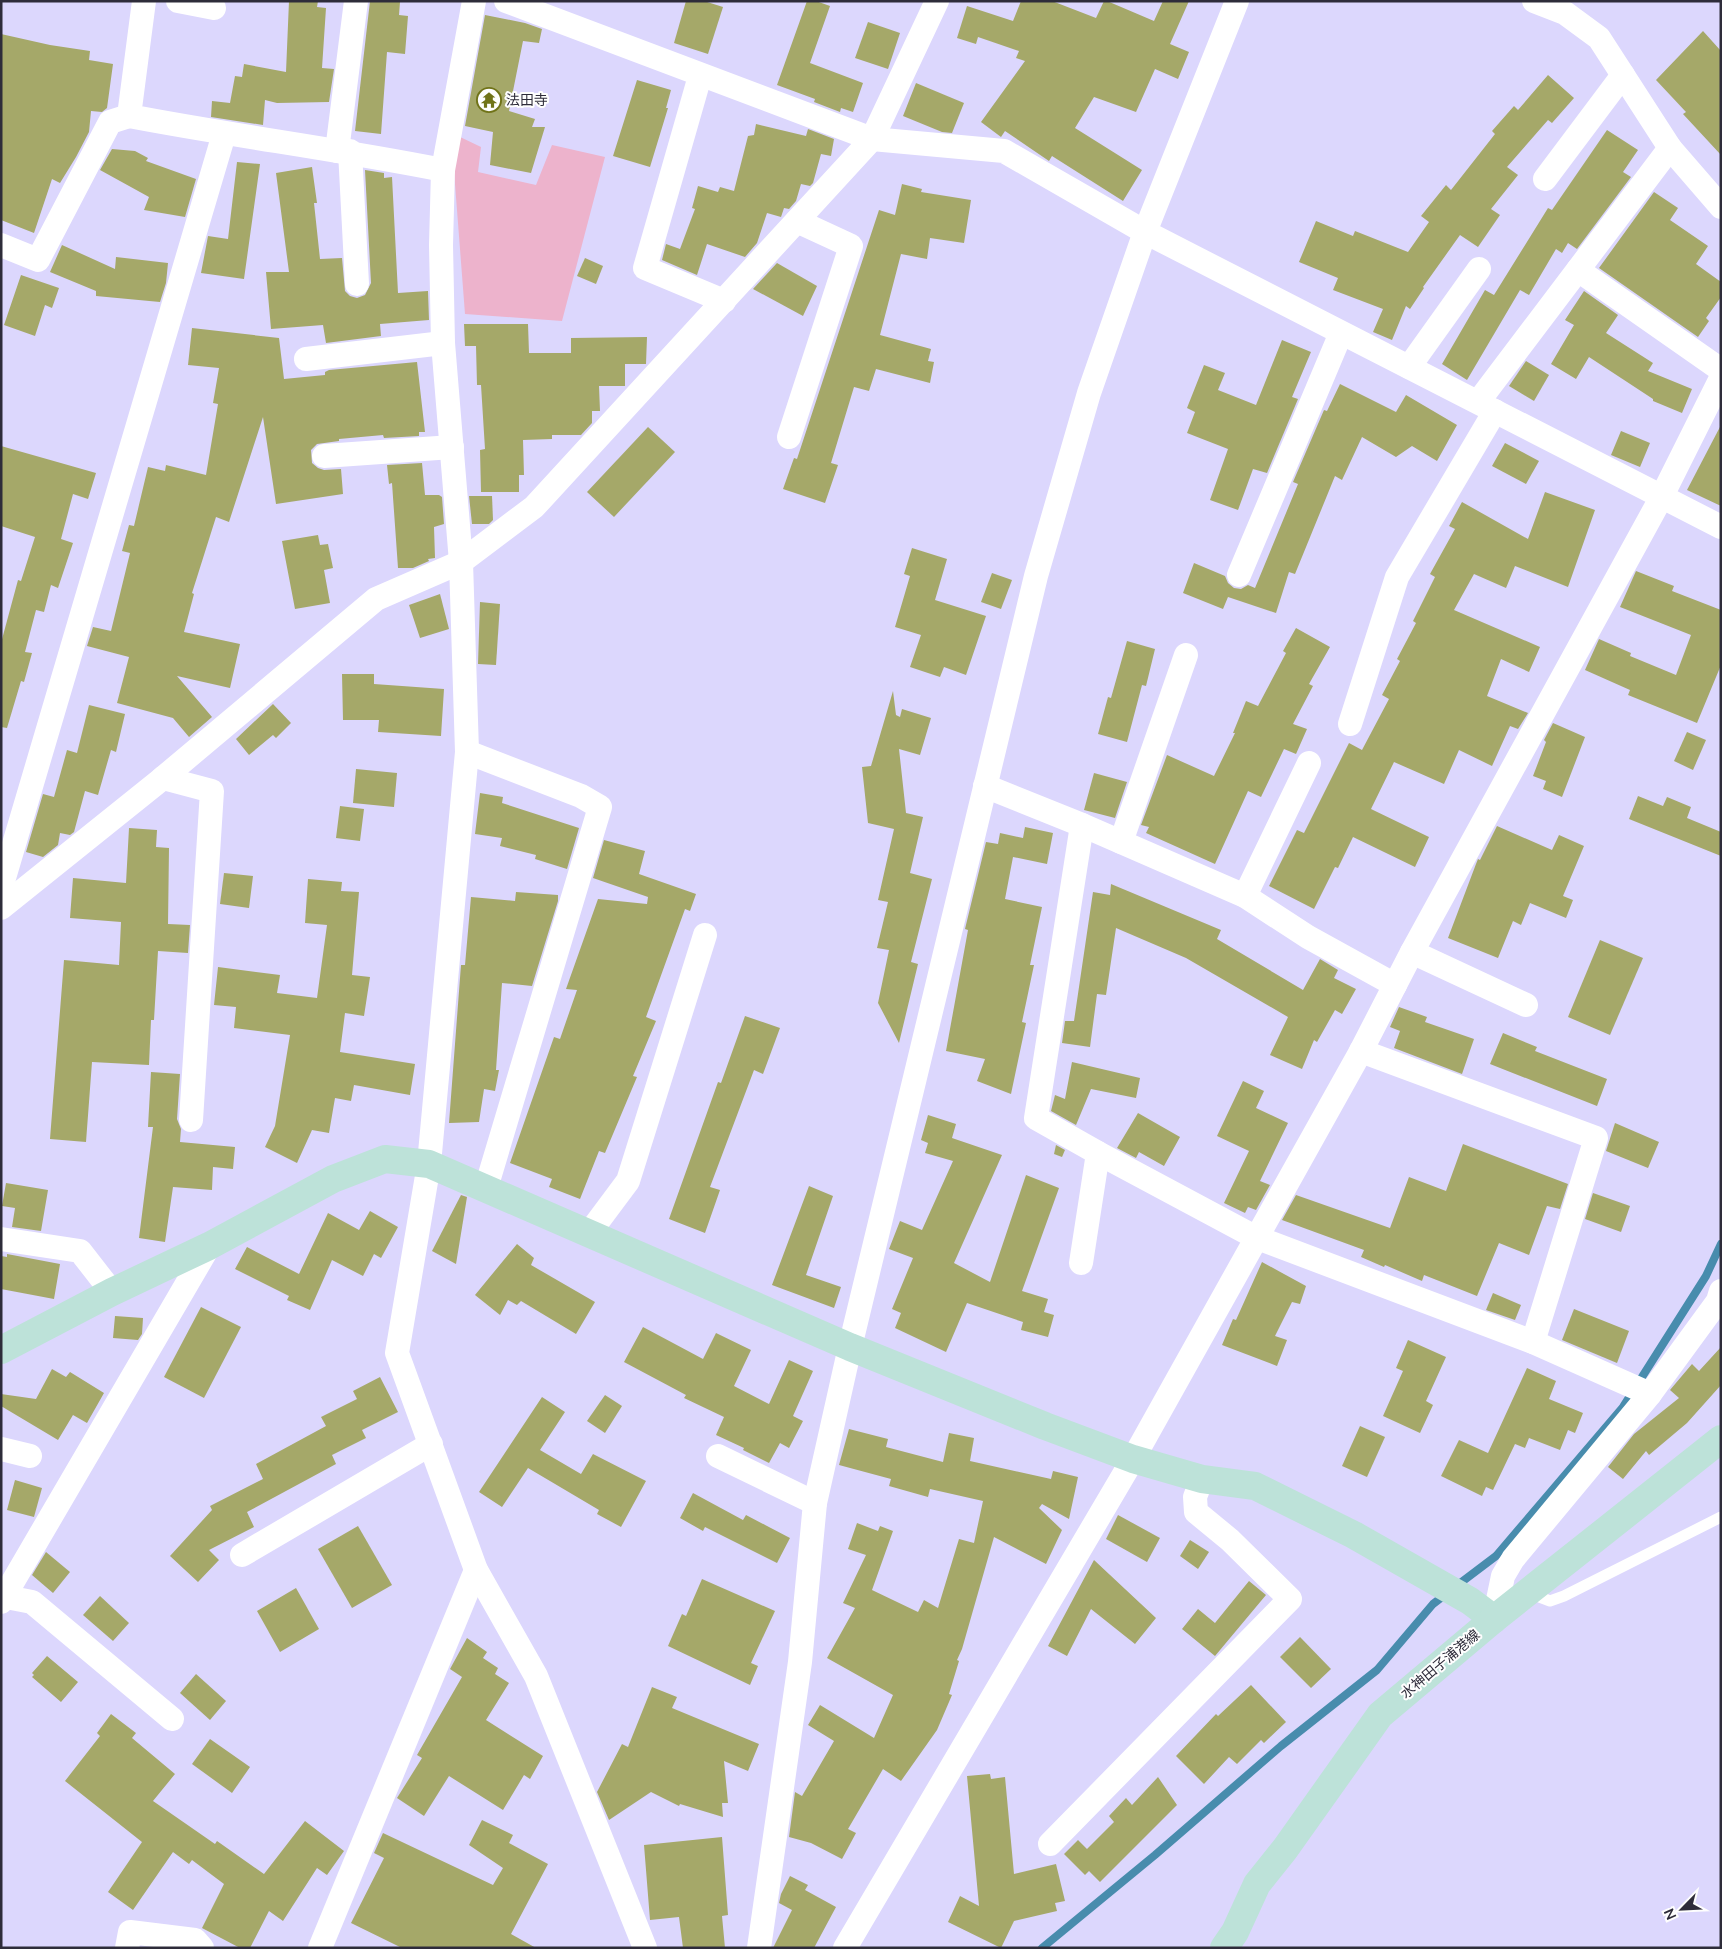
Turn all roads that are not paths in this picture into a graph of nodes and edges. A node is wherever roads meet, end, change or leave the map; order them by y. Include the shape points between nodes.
1 (144, 1) edge
2 (178, 1) edge
3 (356, 1) edge
4 (474, 1) edge
5 (506, 1) edge
6 (936, 1) edge
7 (1237, 1) edge
8 (1534, 1) edge
9 (214, 8) dead end
10 (700, 76) junction
11 (1623, 76) junction
12 (129, 116) junction
13 (224, 134) junction
14 (872, 139) junction
15 (1670, 148) junction
16 (344, 151) junction
17 (443, 170) junction
18 (1545, 179) dead end
19 (1721, 208) edge
20 (797, 221) junction
21 (1145, 232) junction
22 (1, 245) edge
23 (1479, 269) dead end
24 (1578, 270) junction
25 (357, 284) dead end
26 (724, 301) junction
27 (1341, 333) junction
28 (444, 343) junction
29 (306, 359) dead end
30 (1409, 367) junction
31 (1721, 370) edge
32 (1721, 378) edge
33 (1487, 407) junction
34 (789, 437) dead end
35 (452, 447) junction
36 (324, 456) dead end
37 (1661, 498) junction
38 (1721, 527) edge
39 (461, 562) junction
40 (1239, 575) dead end
41 (1186, 655) dead end
42 (1350, 724) dead end
43 (467, 752) junction
44 (1309, 763) dead end
45 (163, 778) junction
46 (985, 786) junction
47 (1082, 825) junction
48 (1121, 842) junction
49 (1, 888) edge
50 (1244, 896) junction
51 (1, 908) edge
52 (705, 935) dead end
53 (1412, 952) junction
54 (1395, 985) junction
55 (1526, 1005) dead end
56 (1360, 1051) junction
57 (191, 1120) dead end
58 (1098, 1153) junction
59 (429, 1164) junction
60 (486, 1188) junction
61 (590, 1232) junction
62 (1255, 1237) junction
63 (1, 1239) edge
64 (209, 1246) junction
65 (1081, 1263) dead end
66 (112, 1292) junction
67 (1720, 1297) edge
68 (1533, 1342) junction
69 (850, 1347) junction
70 (1, 1350) edge
71 (1650, 1394) junction
72 (1721, 1440) edge
73 (431, 1444) junction
74 (1, 1449) edge
75 (30, 1456) dead end
76 (718, 1456) dead end
77 (1133, 1459) junction
78 (1202, 1479) junction
79 (815, 1503) junction
80 (1721, 1517) edge
81 (242, 1555) dead end
82 (476, 1570) junction
83 (1528, 1592) junction
84 (2, 1598) edge
85 (1494, 1619) junction
86 (172, 1719) dead end
87 (1050, 1844) dead end
88 (638, 1944) edge
89 (126, 1948) edge
90 (202, 1948) edge
91 (320, 1948) edge
92 (759, 1948) edge
93 (846, 1948) edge
94 (1224, 1948) edge

1 - 12 street
2 - 9 street
3 - 16 street
4 - 17 street
5 - 10 street
6 - 14 street
7 - 21 street
8 - 11 street via 1566,13 1599,38
10 - 14 street
10 - 26 street via 645,268
11 - 15 street
11 - 18 street
12 - 13 street
12 - 22 street via 110,122 38,260
13 - 16 street
13 - 49 street
14 - 20 street
14 - 21 street via 1004,151
15 - 19 street
15 - 24 street
16 - 17 street
16 - 25 street
17 - 28 street
20 - 26 street
20 - 34 street via 851,246
21 - 27 street
21 - 46 street via 1089,393 1054,512
23 - 30 street
24 - 31 street
24 - 33 street
26 - 39 street via 534,507
27 - 30 street
27 - 40 street
28 - 29 street
28 - 35 street
30 - 33 street
32 - 37 street
33 - 37 street
33 - 42 street via 1397,577
35 - 36 street
35 - 39 street
37 - 38 street
37 - 53 street
39 - 43 street
39 - 45 street via 376,599
41 - 48 street
43 - 59 street
43 - 60 street via 580,796 600,807
44 - 50 street
45 - 51 street
45 - 57 street via 212,790
46 - 47 street
46 - 69 street
47 - 48 street
47 - 58 street via 1036,1118
48 - 50 street
50 - 54 street
52 - 61 street via 628,1181
53 - 54 street
53 - 55 street
54 - 56 street
56 - 62 street
56 - 68 street via 1596,1138
58 - 62 street
58 - 65 street
59 - 60 street
59 - 64 street via 385,1158 333,1179
59 - 73 street via 397,1353
60 - 61 street
61 - 69 street
62 - 68 street
62 - 77 street
63 - 66 street via 80,1250
64 - 66 street
64 - 84 street
66 - 70 street
67 - 71 street
68 - 71 street
69 - 77 street
69 - 79 street
71 - 85 street via 1513,1559 1503,1576
72 - 83 street, 水神田子浦港線
73 - 81 street
73 - 82 street
74 - 75 street
76 - 79 street
77 - 78 street
77 - 93 street
78 - 85 street via 1255,1486 1354,1535 1470,1601
78 - 87 street via 1195,1497 1196,1512 1230,1540 1290,1599
79 - 92 street via 800,1662
80 - 83 lane via 1564,1596 1550,1601
82 - 88 street via 536,1676
82 - 91 street
83 - 85 street, 水神田子浦港線
84 - 86 street via 32,1602
85 - 94 street, 水神田子浦港線 via 1380,1715 1285,1850 1257,1884
89 - 90 street via 130,1932 195,1940

